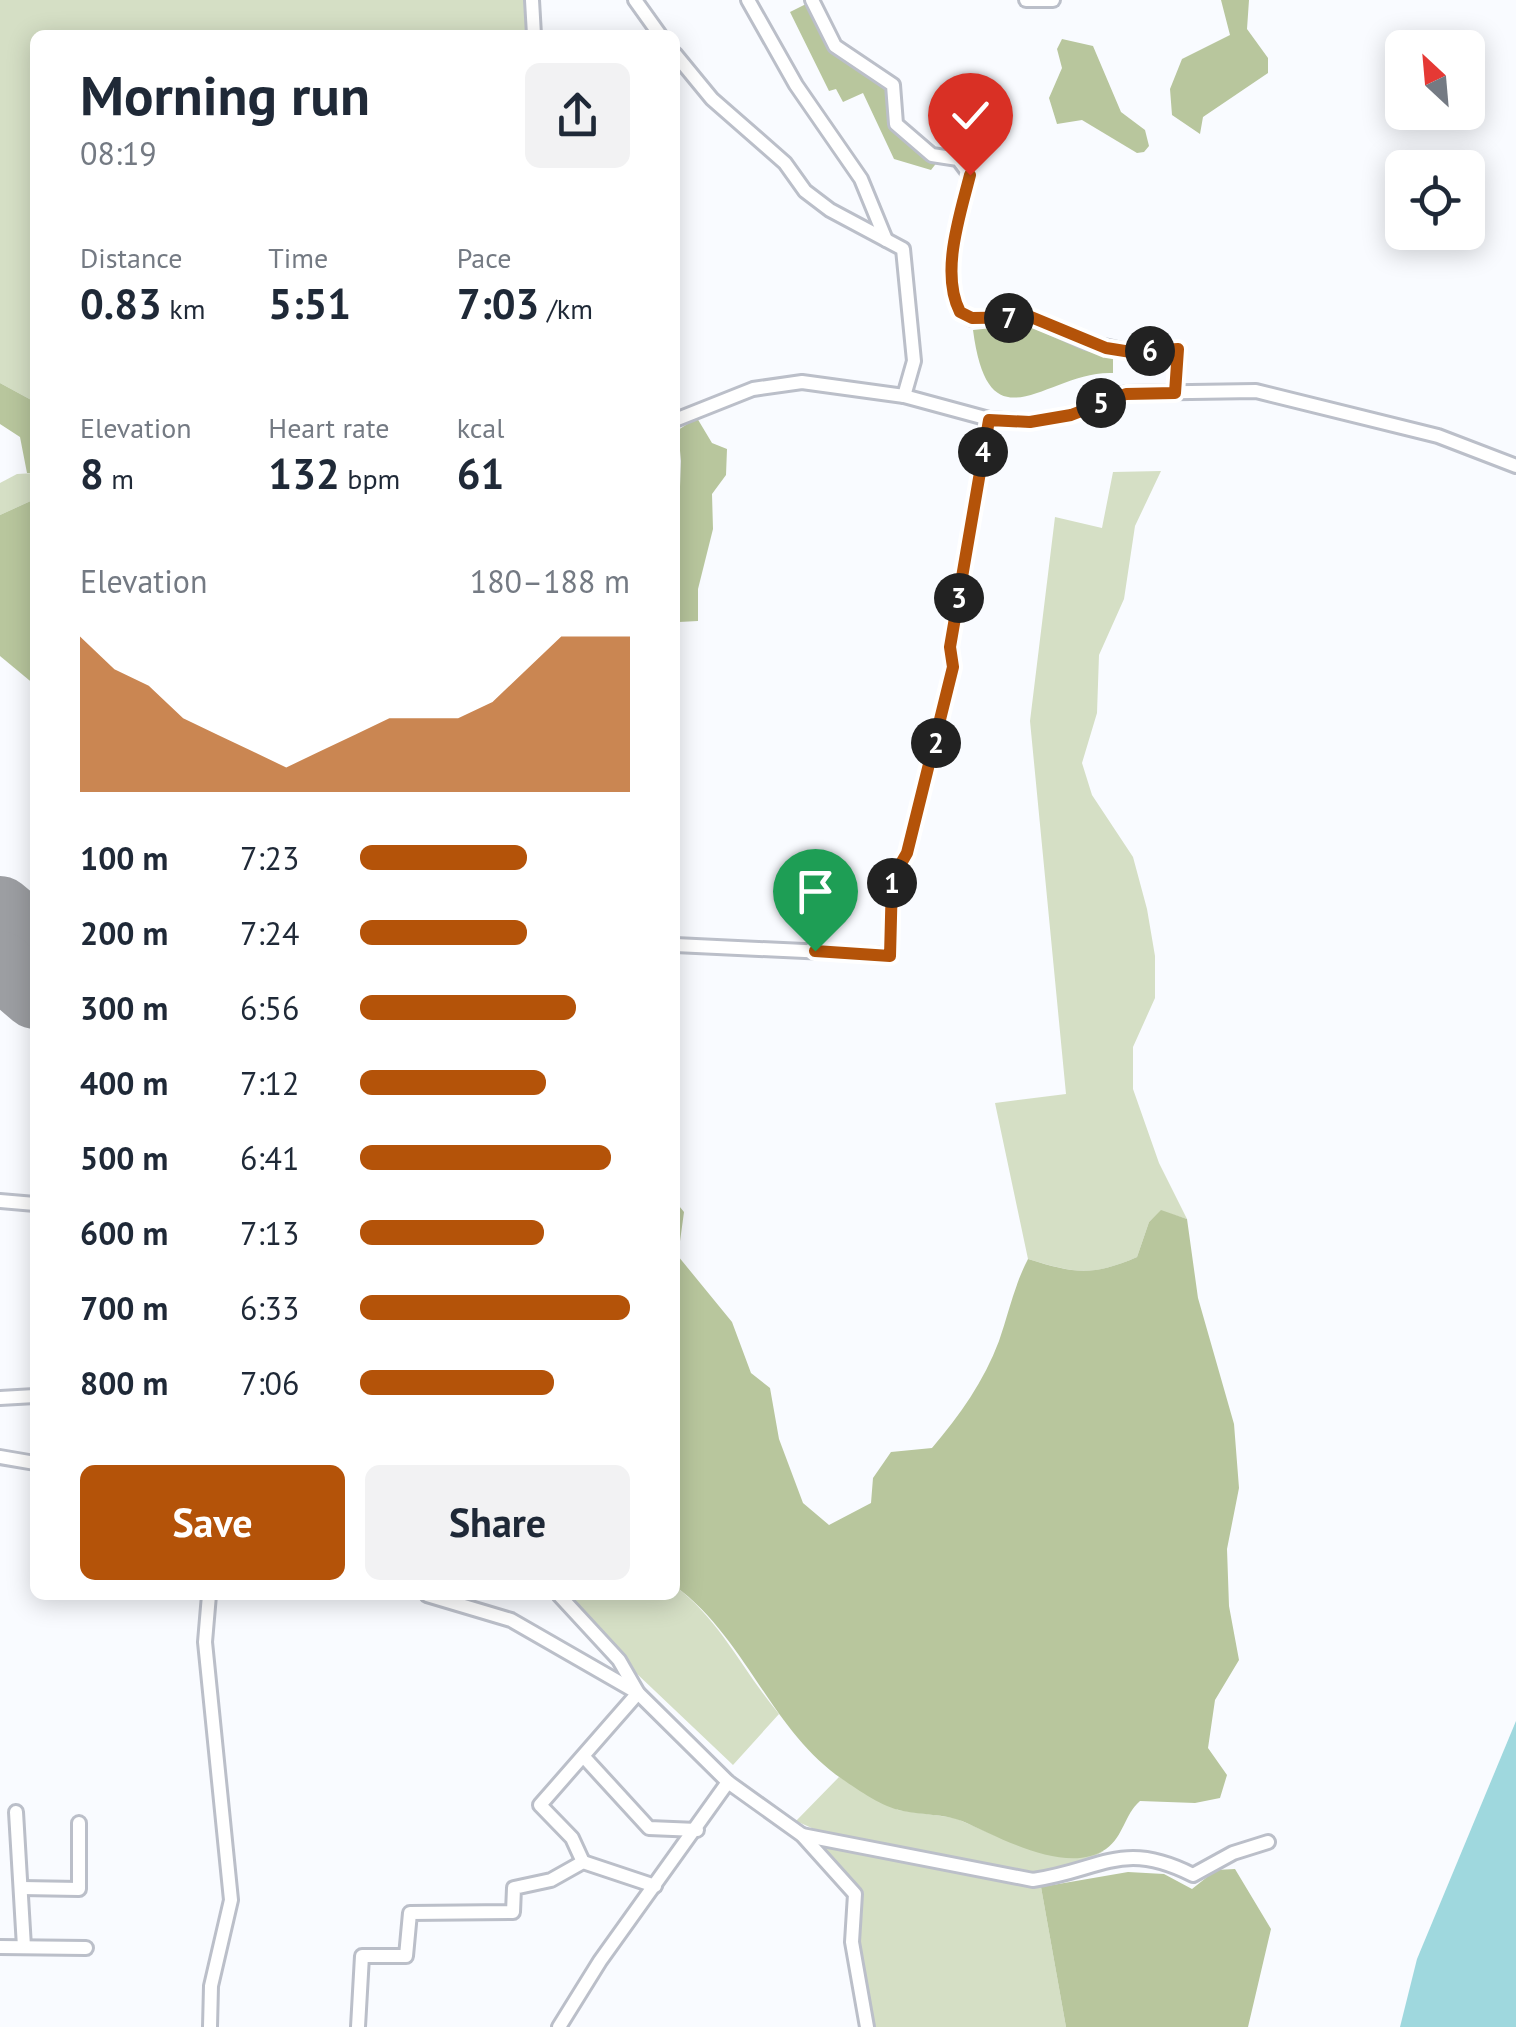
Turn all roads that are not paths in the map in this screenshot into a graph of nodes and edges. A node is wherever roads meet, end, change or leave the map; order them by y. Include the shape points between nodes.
1 (532, 0) edge
2 (635, 0) edge
3 (748, 0) edge
4 (812, 0) edge
5 (1026, 0) edge
6 (1053, 0) edge
7 (534, 30) edge
8 (656, 30) edge
9 (680, 60) edge
10 (886, 240) junction
11 (1175, 393) junction
12 (904, 396) junction
13 (680, 418) edge
14 (989, 420) junction
15 (1516, 466) edge
16 (680, 945) edge
17 (0, 1201) edge
18 (30, 1204) edge
19 (30, 1396) edge
20 (0, 1398) edge
21 (0, 1457) edge
22 (30, 1462) edge
23 (208, 1600) edge
24 (444, 1600) edge
25 (564, 1600) edge
26 (638, 1693) junction
27 (584, 1757) junction
28 (728, 1782) junction
29 (16, 1812) dead end
30 (79, 1823) dead end
31 (697, 1830) junction
32 (802, 1835) junction
33 (1268, 1842) dead end
34 (583, 1862) junction
35 (656, 1886) junction
36 (22, 1888) junction
37 (0, 1947) edge
38 (24, 1948) junction
39 (86, 1948) dead end
40 (210, 2027) edge
41 (358, 2027) edge
42 (560, 2027) edge
43 (867, 2027) edge

1 - 7 street
2 - 8 street
3 - 10 street via 796,86 861,179
4 - 11 street via 835,46 893,85 896,124 932,155 958,159 970,175 952,266 960,312 972,318 1031,317 1106,348 1178,349
5 - 6 street
9 - 10 street via 805,190
10 - 12 street via 903,249 914,361
11 - 14 street via 1126,394 1030,422
11 - 15 street via 1256,391 1332,407
12 - 13 street via 802,382 753,389
12 - 14 street
14 - 16 street via 950,647 953,667 907,853 892,879 890,956
17 - 18 street
19 - 20 street
21 - 22 street
23 - 40 street via 204,1642 230,1900 211,1986
24 - 26 street via 510,1620
25 - 26 street via 619,1660
26 - 27 street
26 - 28 street
27 - 31 street via 650,1828
27 - 34 street via 540,1805 572,1838
28 - 31 street
28 - 32 street
29 - 36 street
30 - 36 street via 80,1890
31 - 35 street
32 - 33 street via 1033,1880 1135,1856 1161,1859 1193,1875
32 - 43 street via 855,1894 852,1942
34 - 35 street
34 - 41 street via 551,1880 514,1888 513,1912 410,1914 406,1956 362,1956
35 - 42 street
36 - 38 street
37 - 38 street
38 - 39 street

